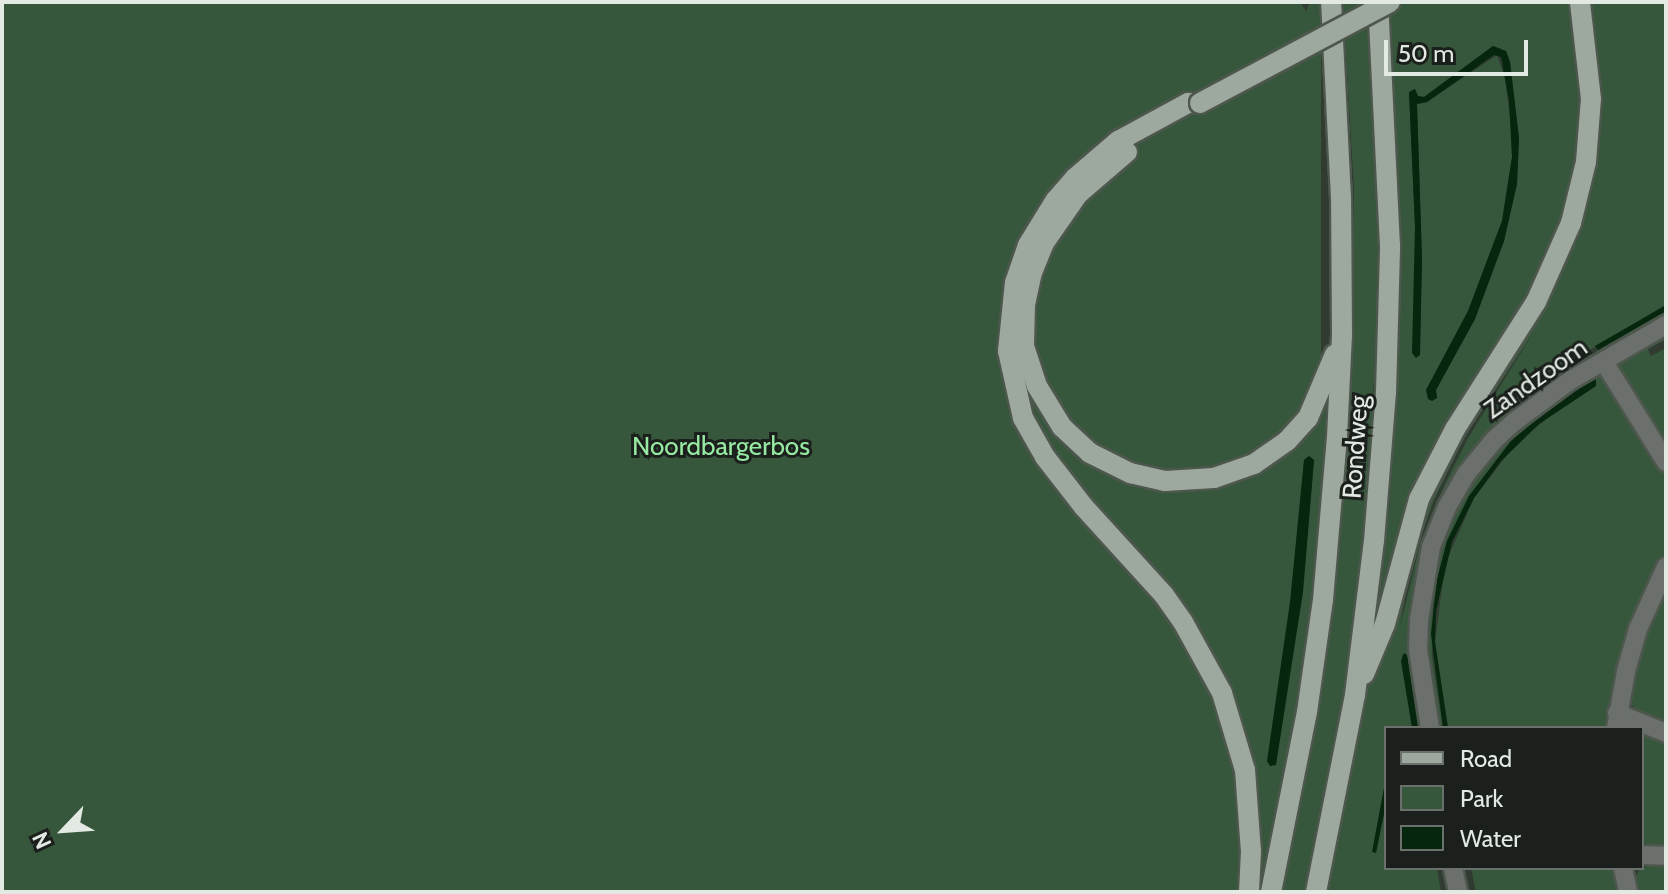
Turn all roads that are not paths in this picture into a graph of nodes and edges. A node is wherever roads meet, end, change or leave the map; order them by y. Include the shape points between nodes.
1 (1331, 2) edge
2 (1378, 2) edge
3 (1390, 2) edge
4 (1580, 2) edge
5 (1192, 108) junction
6 (1666, 325) edge
7 (1342, 335) junction
8 (1604, 362) junction
9 (1666, 462) edge
10 (1666, 567) edge
11 (1355, 695) junction
12 (1617, 721) edge
13 (1430, 726) edge
14 (1637, 726) edge
15 (1644, 728) edge
16 (1666, 733) edge
17 (1644, 855) edge
18 (1666, 856) edge
19 (1453, 870) edge
20 (1623, 870) edge
21 (1249, 892) edge
22 (1271, 892) edge
23 (1316, 892) edge
24 (1458, 892) edge
25 (1628, 892) edge

1 - 7 main road, Rondweg
2 - 11 main road, Rondweg via 1390,246 1386,393
3 - 5 main road, bridge
4 - 11 main road via 1591,99 1586,162 1571,223 1536,302 1455,429 1419,499 1385,624
5 - 7 main road via 1100,173 1078,194 1044,243 1032,272 1023,325 1030,366 1048,408 1090,453 1130,473 1165,481 1214,478 1254,464 1298,429 1322,390
5 - 21 main road via 1118,141 1055,201 1028,245 1015,282 1008,351 1023,418 1045,457 1164,595 1222,693 1245,770
6 - 8 street, Zandzoom
7 - 22 main road, Rondweg via 1323,600 1302,742
8 - 9 street
8 - 13 street, Zandzoom via 1541,400 1494,440 1447,507 1431,547 1419,620 1418,650
10 - 12 street via 1638,629
11 - 23 main road, Rondweg
12 - 14 street
15 - 16 street
17 - 18 street
19 - 24 street
20 - 25 street

